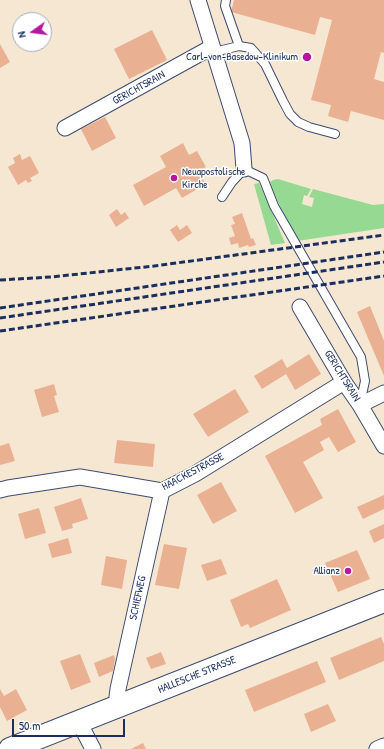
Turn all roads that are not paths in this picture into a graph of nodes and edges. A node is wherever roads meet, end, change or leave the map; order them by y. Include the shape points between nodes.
1 (198, 0) edge
2 (226, 0) edge
3 (239, 46) junction
4 (213, 50) junction
5 (65, 128) dead end
6 (335, 134) dead end
7 (244, 169) junction
8 (222, 197) dead end
9 (300, 307) dead end
10 (344, 382) junction
11 (384, 393) edge
12 (360, 405) junction
13 (384, 446) edge
14 (0, 490) edge
15 (162, 491) junction
16 (384, 601) edge
17 (121, 705) junction
18 (79, 722) junction
19 (384, 746) edge
20 (10, 749) edge
21 (94, 749) edge
22 (378, 749) edge

1 - 4 street
2 - 3 lane via 225,6
3 - 4 lane
3 - 6 lane via 251,48 266,64 290,114 298,122 309,128
4 - 5 street, GERICHTSRAIN
4 - 7 street via 242,143
7 - 8 lane
7 - 12 lane via 263,178 274,206 362,357 365,381
9 - 10 street, GERICHTSRAIN
10 - 12 street, GERICHTSRAIN
10 - 15 street, HAACKESTRASSE via 195,474
11 - 12 street
12 - 13 street, GERICHTSRAIN
14 - 15 street, HAACKESTRASSE via 80,478
15 - 17 street, SCHIEFWEG via 118,689 117,697
16 - 17 main road, HALLESCHE STRASSE
17 - 18 main road, HALLESCHE STRASSE
18 - 20 main road, HALLESCHE STRASSE
18 - 21 street
19 - 22 street

